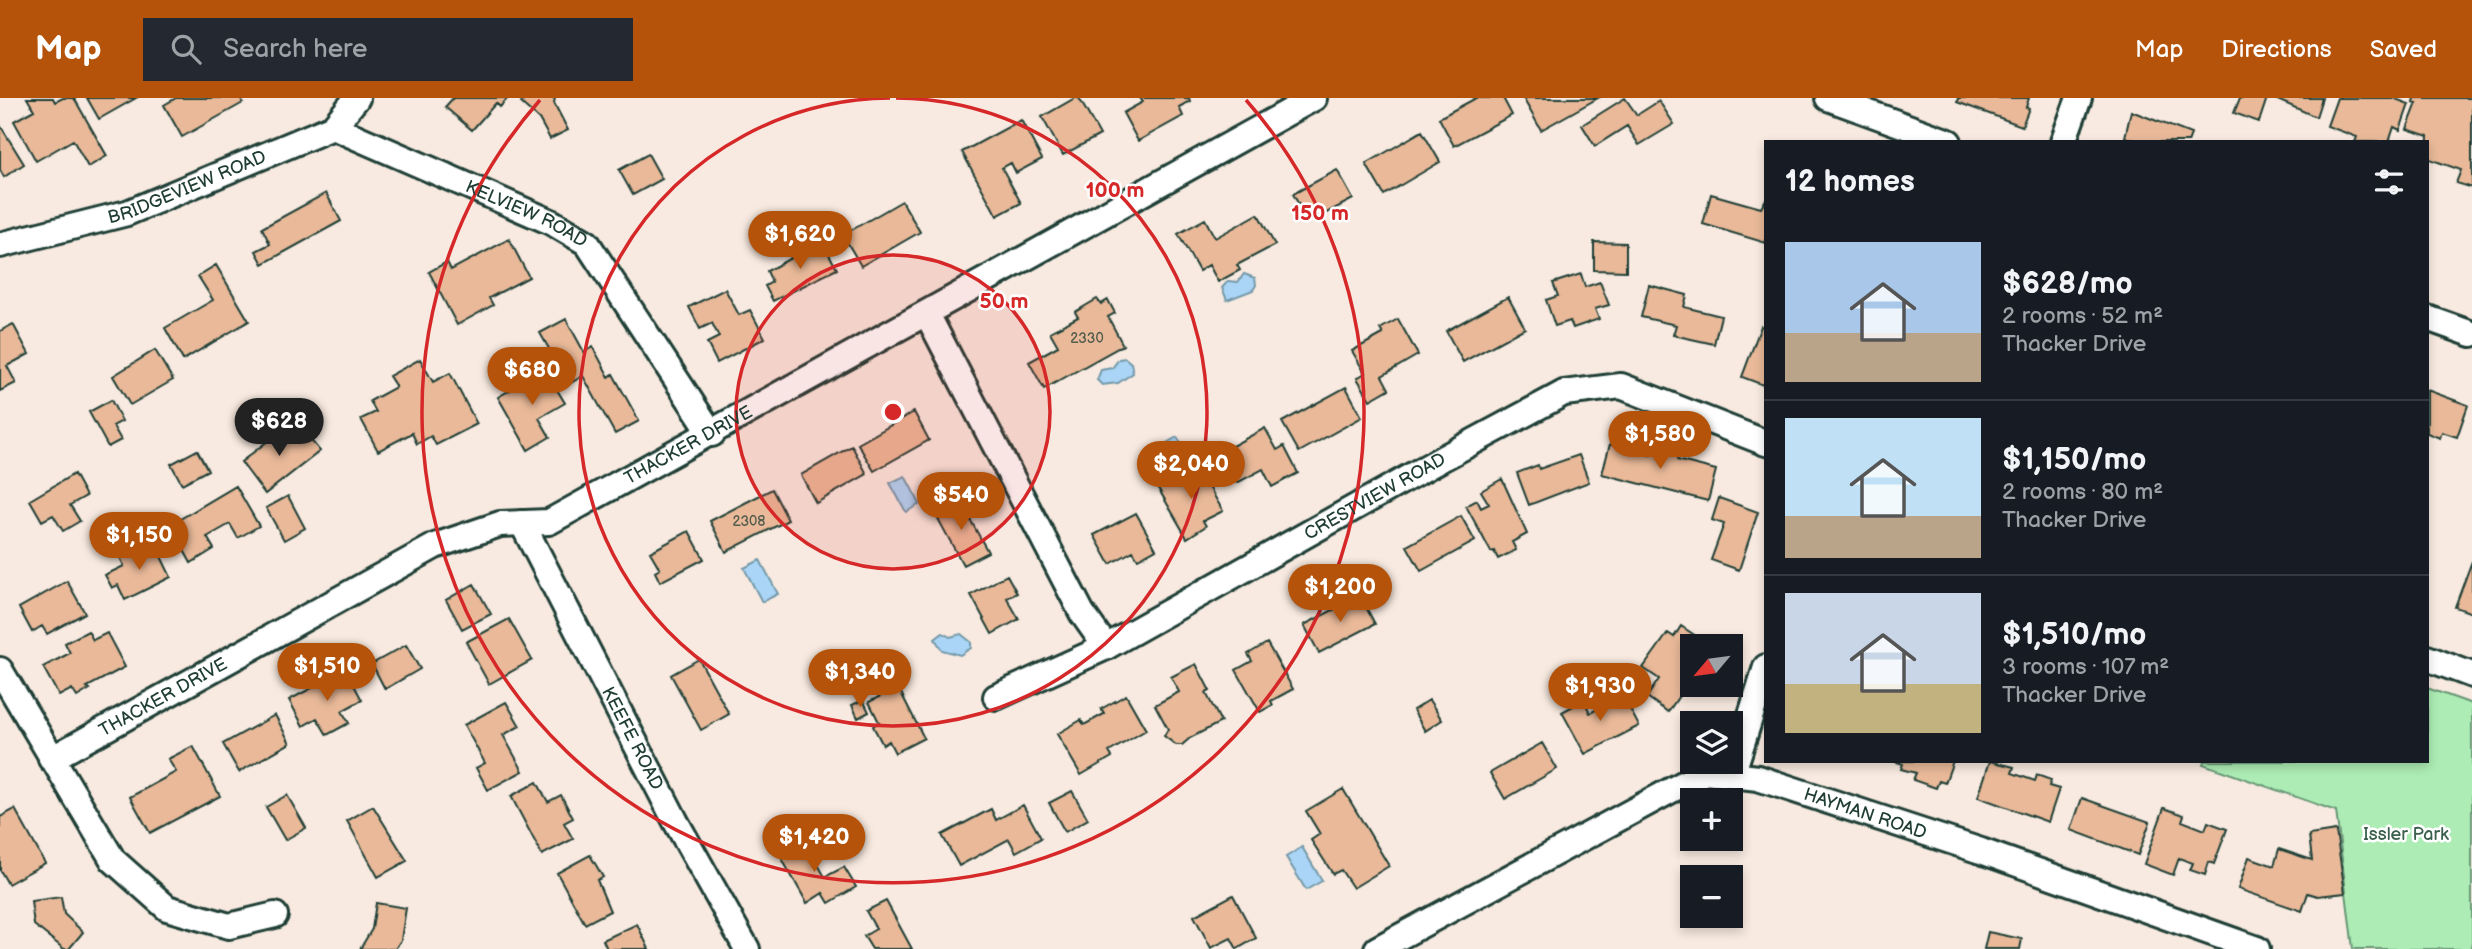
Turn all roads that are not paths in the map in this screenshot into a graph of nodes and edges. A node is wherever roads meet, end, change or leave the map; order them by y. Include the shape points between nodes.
1 (358, 98) edge
2 (1314, 98) edge
3 (1828, 98) edge
4 (2079, 98) edge
5 (333, 127) junction
6 (1944, 140) edge
7 (2064, 140) edge
8 (0, 245) edge
9 (927, 314) junction
10 (2429, 319) edge
11 (2472, 334) edge
12 (712, 434) junction
13 (1764, 442) edge
14 (522, 523) junction
15 (1106, 647) junction
16 (2429, 658) edge
17 (0, 670) edge
18 (1764, 673) edge
19 (2472, 675) edge
20 (996, 697) dead end
21 (1743, 740) edge
22 (51, 759) junction
23 (1701, 774) edge
24 (1739, 774) edge
25 (275, 915) dead end
26 (747, 949) edge
27 (1377, 949) edge
28 (2257, 949) edge

1 - 5 street, BRIDGEVIEW ROAD
2 - 9 street, THACKER DRIVE
3 - 6 street
4 - 7 street
5 - 8 street, BRIDGEVIEW ROAD via 127,213
5 - 12 street, KELVIEW ROAD via 551,222 587,243
9 - 12 street, THACKER DRIVE
9 - 15 street via 1082,613
10 - 11 street
12 - 14 street, THACKER DRIVE via 549,522
13 - 15 street, CRESTVIEW ROAD via 1621,386 1564,393
14 - 22 street, THACKER DRIVE via 500,524 435,546
14 - 26 street, KEEFE ROAD
15 - 20 street, CRESTVIEW ROAD
16 - 19 street
17 - 22 street
18 - 21 street
22 - 25 street via 113,860 167,908 229,926
23 - 27 street, HAYMAN ROAD
24 - 28 street, HAYMAN ROAD via 1981,851

